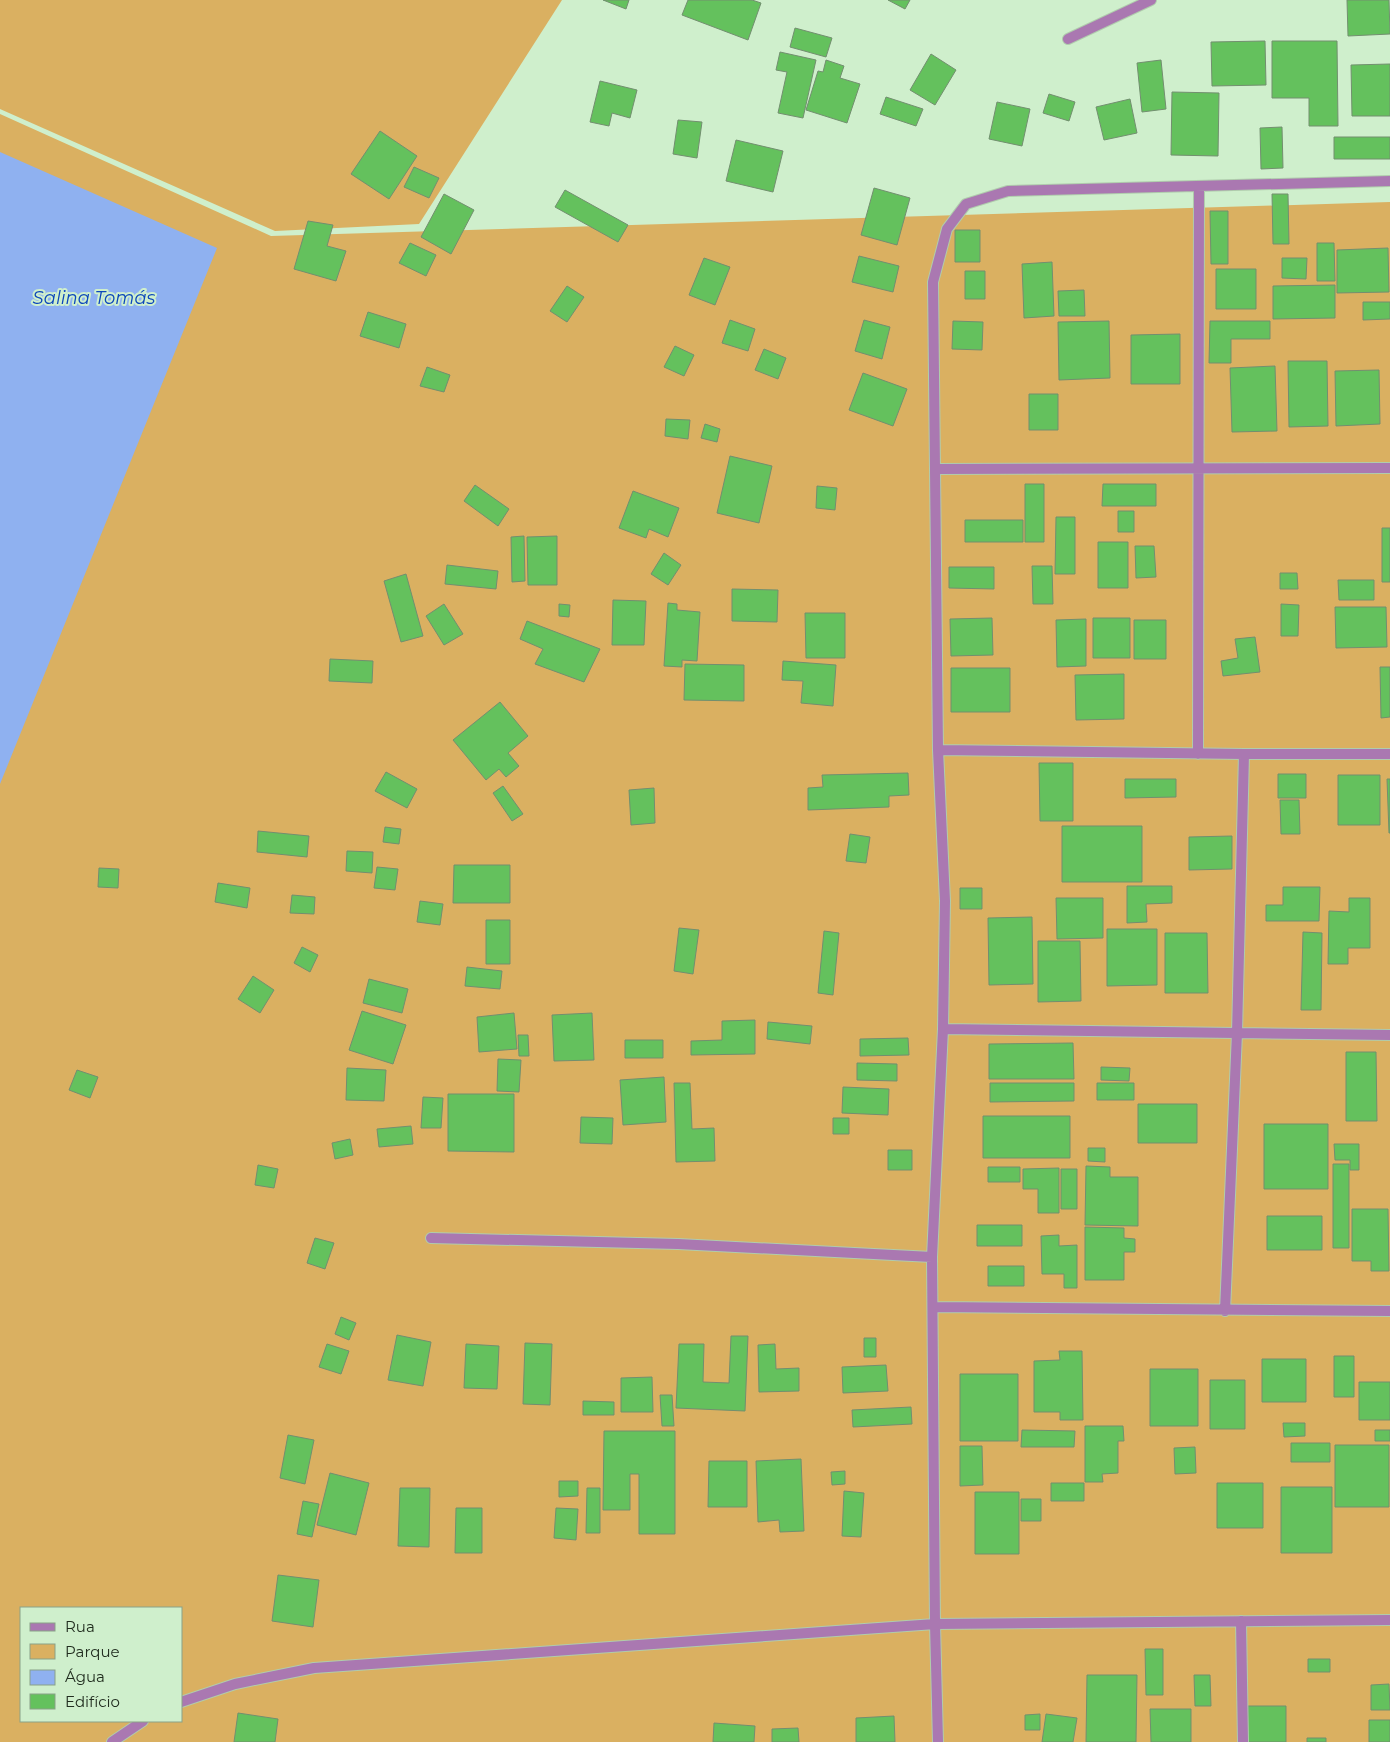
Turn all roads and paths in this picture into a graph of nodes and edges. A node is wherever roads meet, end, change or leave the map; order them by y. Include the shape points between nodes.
1 (1151, 0) edge
2 (1068, 39) dead end
3 (1390, 181) edge
4 (1199, 186) junction
5 (1390, 468) edge
6 (935, 469) junction
7 (1198, 469) junction
8 (938, 750) junction
9 (1198, 754) junction
10 (1244, 754) junction
11 (1390, 754) edge
12 (943, 1029) junction
13 (1237, 1033) junction
14 (1390, 1035) edge
15 (431, 1238) dead end
16 (932, 1257) junction
17 (934, 1306) junction
18 (1225, 1311) junction
19 (1390, 1312) edge
20 (1390, 1620) edge
21 (1241, 1621) junction
22 (935, 1624) junction
23 (182, 1702) edge
24 (142, 1722) edge
25 (112, 1742) edge
26 (938, 1742) edge
27 (1243, 1742) edge

1 - 2 street
3 - 4 street
4 - 6 street via 1008,191 966,204 947,229 932,282
4 - 7 street
5 - 7 street
6 - 7 street
6 - 8 street
7 - 9 street
8 - 9 street
8 - 12 street via 945,900
9 - 10 street
10 - 11 street
10 - 13 street
12 - 13 street
12 - 16 street
13 - 14 street
13 - 18 street
15 - 16 street via 678,1244
16 - 17 street
17 - 18 street
17 - 22 street
18 - 19 street
20 - 21 street
21 - 22 street
21 - 27 street
22 - 23 street via 314,1668 235,1684
22 - 26 street
24 - 25 street

